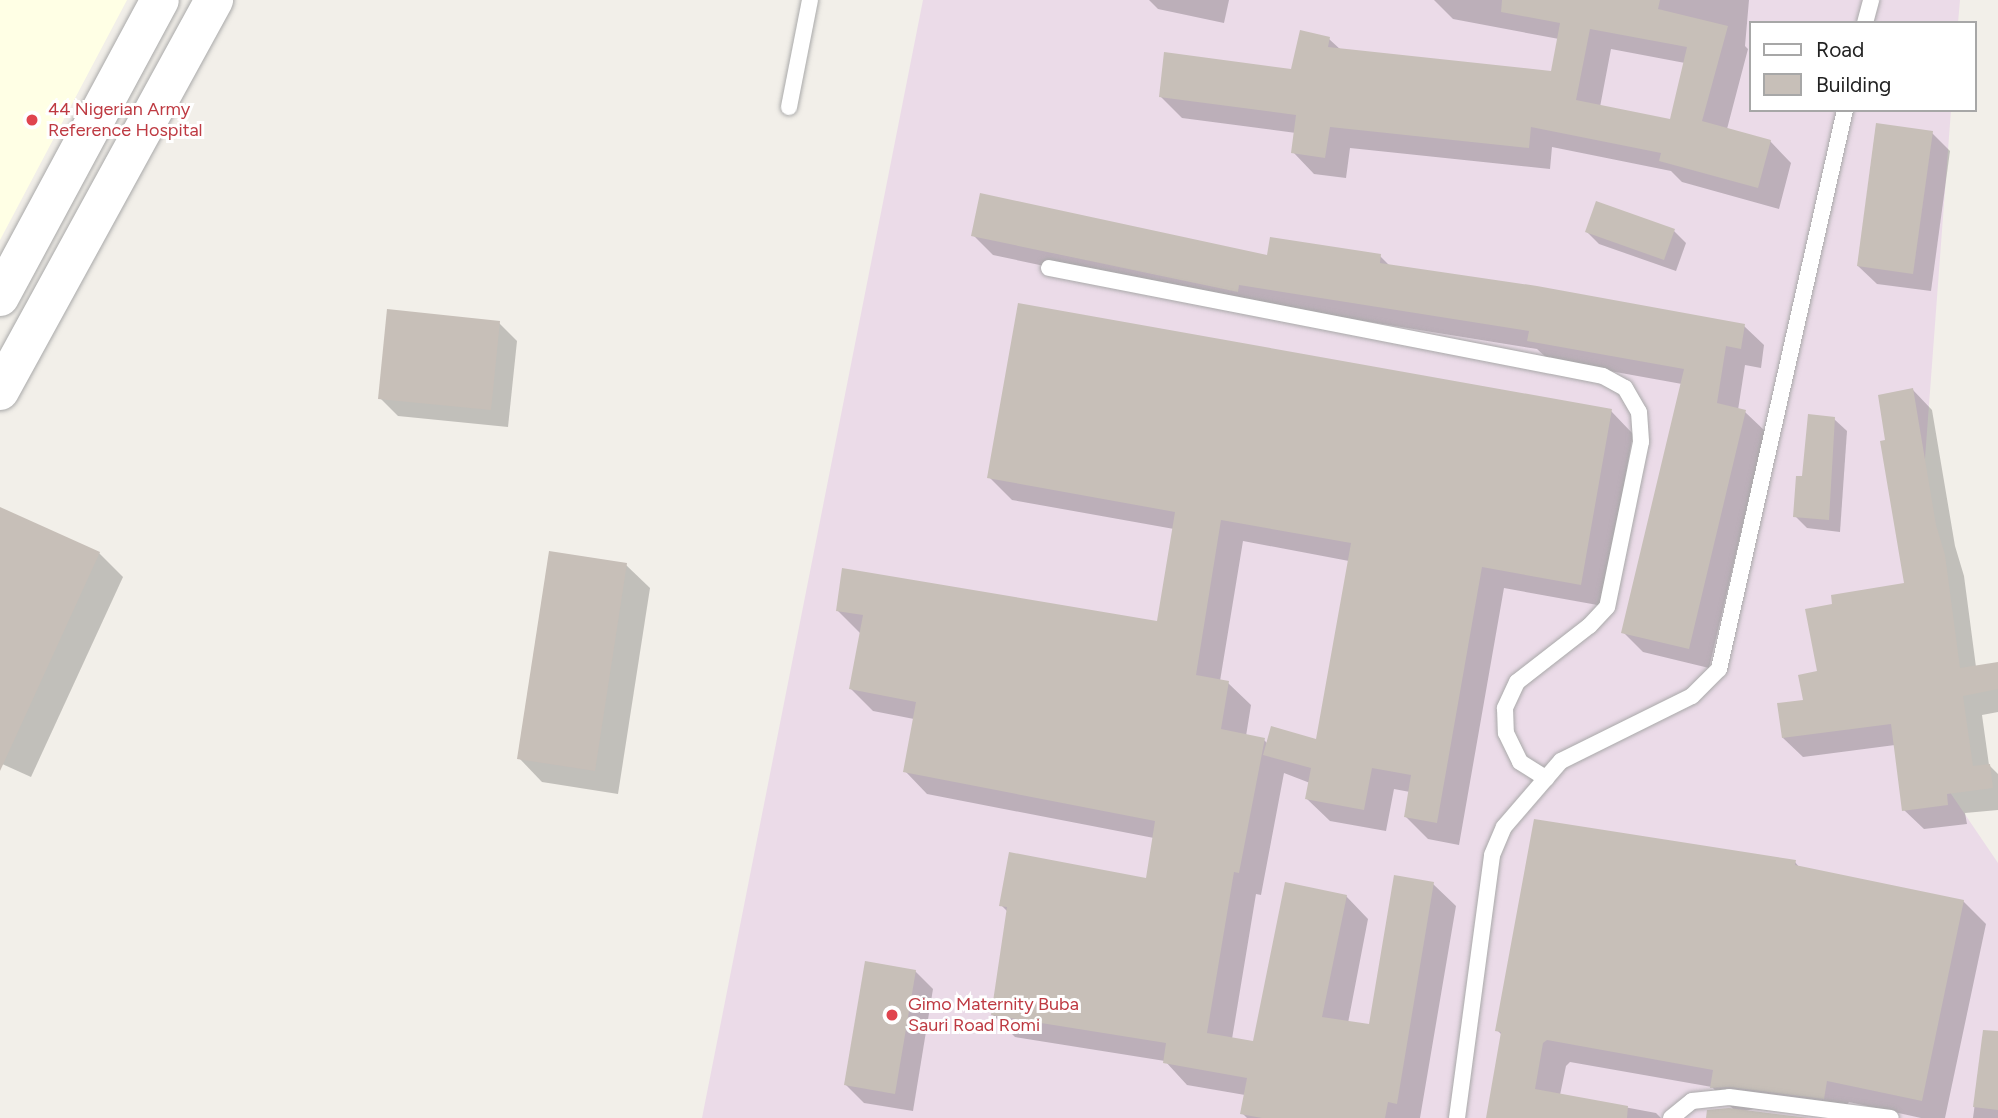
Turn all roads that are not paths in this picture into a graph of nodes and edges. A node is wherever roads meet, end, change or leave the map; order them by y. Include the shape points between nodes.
1 (160, 0) edge
2 (214, 0) edge
3 (810, 0) edge
4 (1871, 0) edge
5 (1866, 21) edge
6 (789, 107) dead end
7 (1844, 112) edge
8 (1049, 268) dead end
9 (0, 298) edge
10 (0, 391) edge
11 (1546, 778) junction
12 (1457, 1118) edge
13 (1671, 1118) edge
14 (1891, 1118) edge

1 - 9 street
2 - 10 street
3 - 6 lane
4 - 5 lane
7 - 11 lane via 1719,669 1692,696 1561,761
8 - 11 lane via 1603,376 1625,388 1639,412 1641,442 1607,607 1517,682 1505,708 1506,733 1520,762
11 - 12 lane via 1504,827 1492,855
13 - 14 lane via 1692,1101 1729,1097

